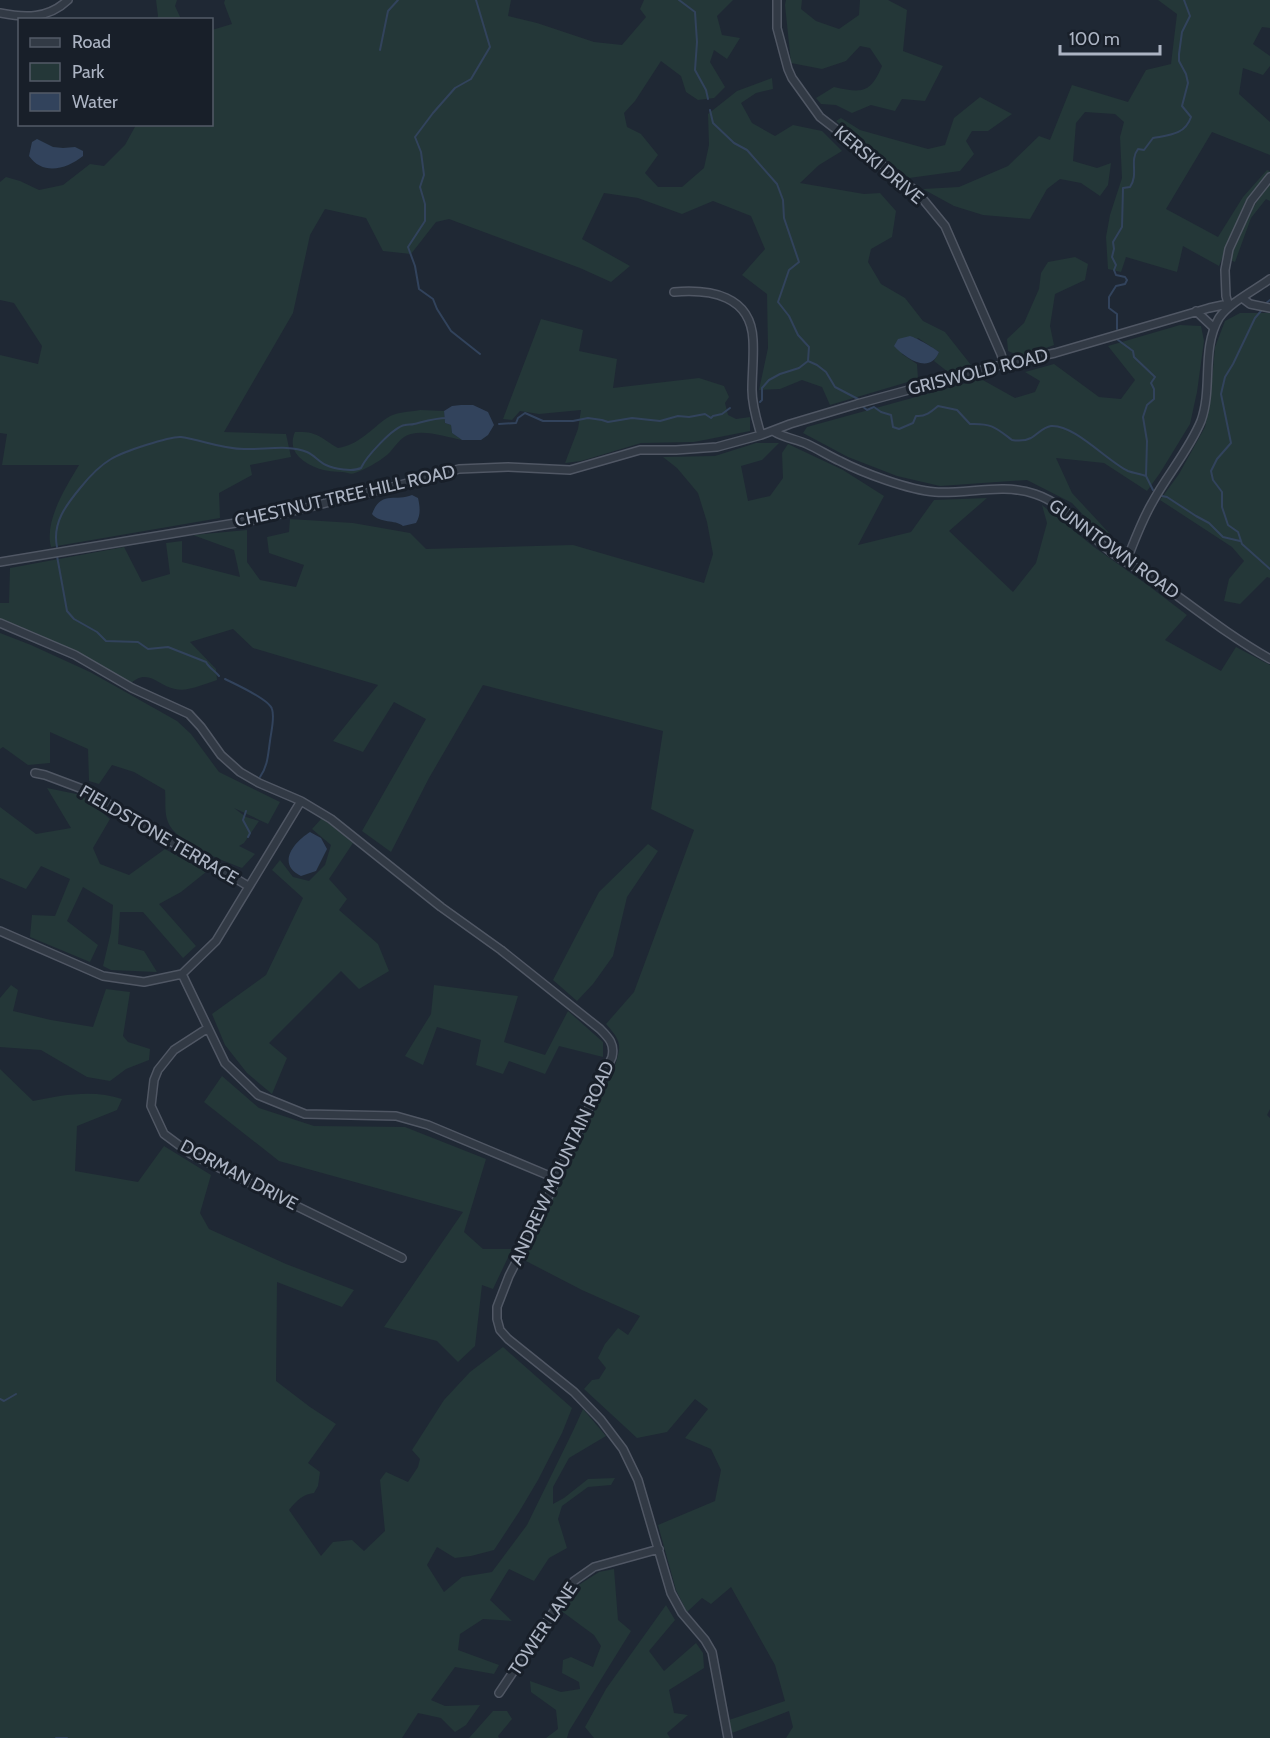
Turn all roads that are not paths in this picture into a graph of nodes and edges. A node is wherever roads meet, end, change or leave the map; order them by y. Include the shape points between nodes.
1 (68, 0) edge
2 (777, 0) edge
3 (51, 12) junction
4 (0, 13) edge
5 (54, 18) edge
6 (1270, 177) edge
7 (1270, 279) edge
8 (674, 292) dead end
9 (1242, 298) junction
10 (1229, 307) junction
11 (1270, 308) edge
12 (1196, 311) junction
13 (1214, 328) junction
14 (1004, 364) junction
15 (773, 431) junction
16 (761, 435) junction
17 (0, 562) edge
18 (1126, 562) junction
19 (0, 623) edge
20 (1270, 659) edge
21 (35, 773) dead end
22 (301, 801) junction
23 (248, 886) junction
24 (0, 931) edge
25 (182, 974) junction
26 (208, 1028) junction
27 (556, 1179) junction
28 (402, 1258) dead end
29 (658, 1549) junction
30 (499, 1693) dead end
31 (728, 1738) edge

1 - 3 street
2 - 14 street, KERSKI DRIVE via 777,27 792,78 820,117 917,192 945,226
3 - 4 street via 22,17
3 - 5 street
6 - 10 street via 1251,201 1229,249 1225,270
7 - 9 street
8 - 16 street via 718,294 740,308 747,318 753,339 752,393
9 - 10 street
9 - 11 street
10 - 12 street, GRISWOLD ROAD via 1218,305
10 - 13 street
12 - 13 street
12 - 14 street, GRISWOLD ROAD
13 - 18 street via 1202,418 1147,512
14 - 15 street, GRISWOLD ROAD
15 - 16 street, GRISWOLD ROAD
15 - 18 street, GUNNTOWN ROAD via 853,467 916,488 942,492 1016,490 1035,494 1060,507
16 - 17 street, CHESTNUT TREE HILL ROAD via 717,447 640,450 570,470 459,468 260,519
18 - 20 street, GUNNTOWN ROAD
19 - 22 street, ANDREW MOUNTAIN ROAD via 75,655 132,688 183,711 197,721 221,755 240,772
21 - 23 street, FIELDSTONE TERRACE via 93,793 136,824
22 - 23 street, FIELDSTONE TERRACE
22 - 27 street, ANDREW MOUNTAIN ROAD via 337,823 610,1039 612,1057
23 - 25 street, FIELDSTONE TERRACE via 216,941
24 - 25 street via 103,976 144,982
25 - 26 street
26 - 27 street via 225,1063 258,1095 305,1114 396,1116 428,1125
26 - 28 street, DORMAN DRIVE via 174,1050 154,1080 152,1106 164,1134 191,1154
27 - 29 street, ANDREW MOUNTAIN ROAD via 504,1289 497,1307 498,1325 508,1339 574,1392 613,1435 632,1467
29 - 30 street, TOWER LANE via 594,1567 574,1581
29 - 31 street, ANDREW MOUNTAIN ROAD via 674,1600 712,1652

